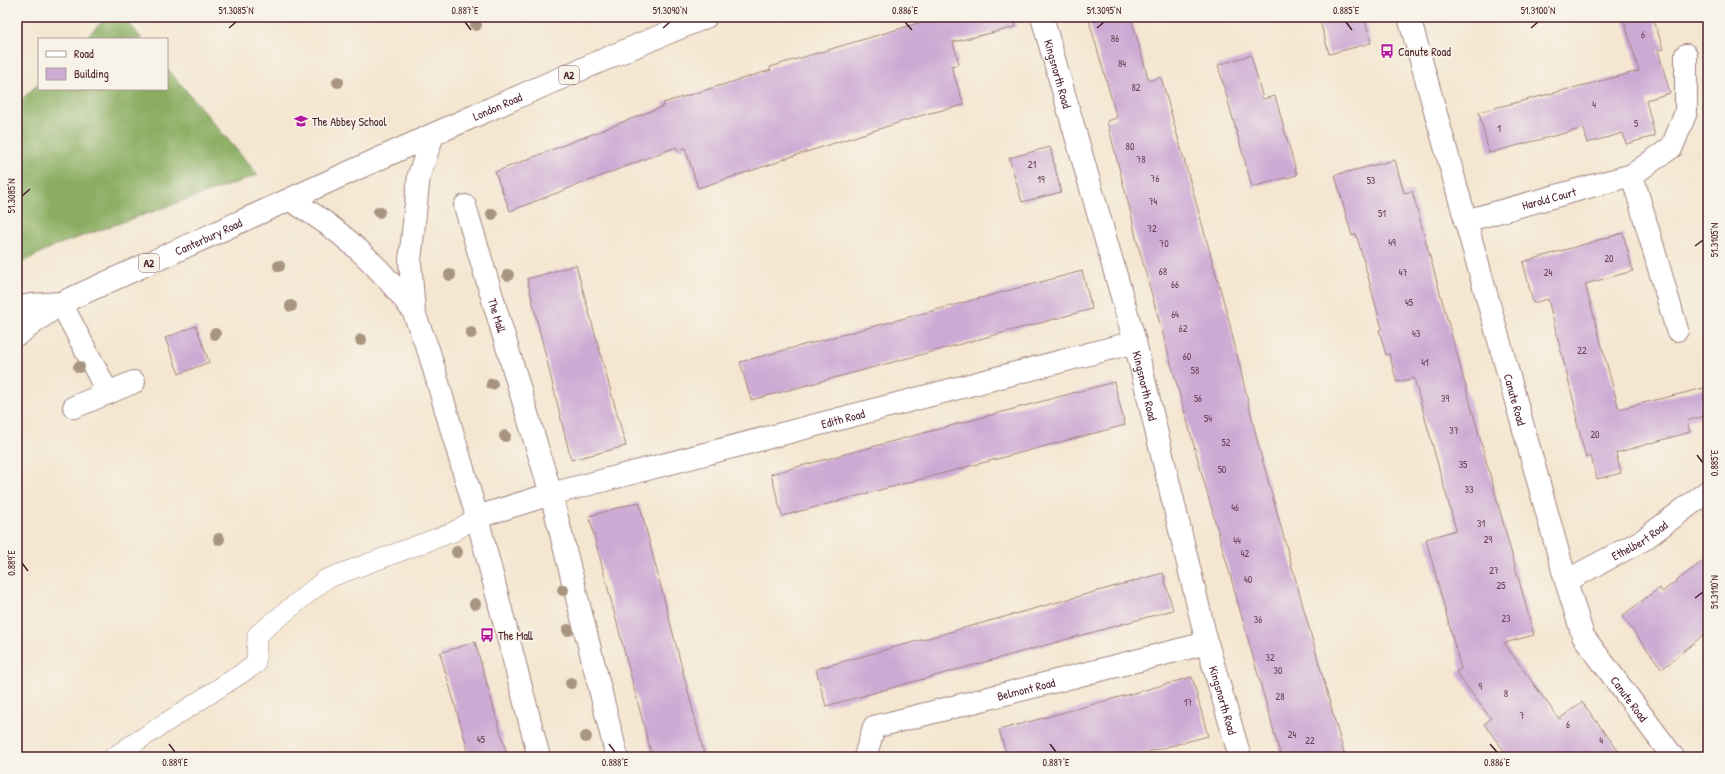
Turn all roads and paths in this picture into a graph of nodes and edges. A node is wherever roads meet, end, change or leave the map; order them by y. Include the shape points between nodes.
1 (706, 17) edge
2 (1042, 17) edge
3 (1409, 17) edge
4 (1686, 55) dead end
5 (433, 135) junction
6 (1632, 175) junction
7 (290, 200) junction
8 (465, 206) dead end
9 (1465, 221) junction
10 (61, 303) junction
11 (17, 308) edge
12 (414, 313) junction
13 (1677, 330) dead end
14 (17, 335) edge
15 (1135, 342) junction
16 (134, 382) dead end
17 (108, 393) junction
18 (74, 407) dead end
19 (1708, 491) edge
20 (551, 494) junction
21 (477, 517) junction
22 (1566, 581) junction
23 (1207, 643) junction
24 (113, 757) edge
25 (539, 757) edge
26 (617, 757) edge
27 (865, 757) edge
28 (1240, 757) edge
29 (1673, 757) edge

1 - 5 street, London Road / A2
2 - 15 street, Kingsnorth Road
3 - 9 street, Canute Road
4 - 6 street, Harold Court via 1686,112 1672,147
5 - 7 street, London Road / A2
5 - 12 street via 419,175 410,261
6 - 9 street, Harold Court
6 - 13 street
7 - 10 street, Canterbury Road / A2
7 - 12 street via 320,218 370,259
8 - 20 street, The Mall
9 - 22 street, Canute Road
10 - 11 street, Canterbury Road / A2
10 - 14 street, Canterbury Road / A2
10 - 17 street
12 - 21 street via 429,352
15 - 20 street, Edith Road
15 - 23 street, Kingsnorth Road
16 - 17 street
17 - 18 street
19 - 22 street, Ethelbert Road via 1643,540
20 - 21 street
20 - 26 street, The Mall
21 - 24 lane via 453,532 326,579 257,635 256,664
21 - 25 street
22 - 29 street, Canute Road via 1583,636
23 - 27 street, Belmont Road via 874,727
23 - 28 street, Kingsnorth Road

